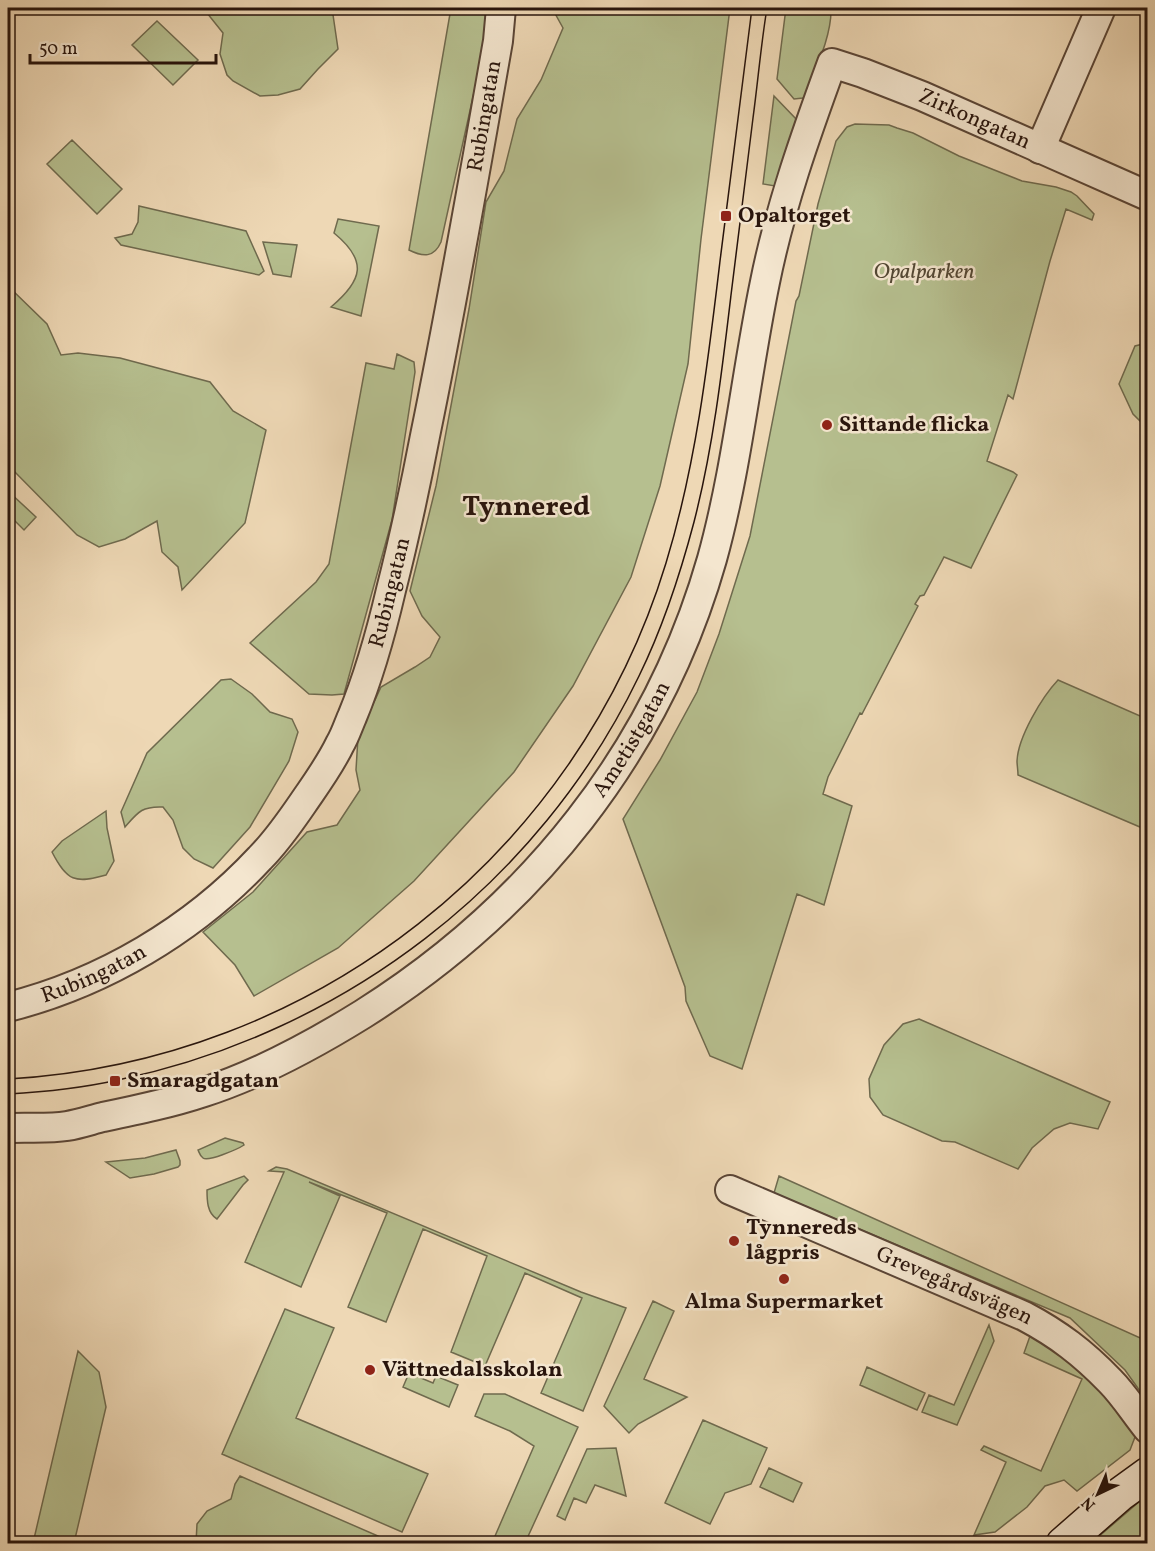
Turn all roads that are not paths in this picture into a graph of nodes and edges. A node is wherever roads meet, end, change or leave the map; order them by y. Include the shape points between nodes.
1 (501, 8) edge
2 (1101, 8) edge
3 (832, 63) joint
4 (1040, 149) junction
5 (1148, 196) edge
6 (8, 1007) edge
7 (8, 1128) edge
8 (730, 1190) dead end
9 (1148, 1429) edge
10 (1148, 1474) edge
11 (1063, 1544) edge

1 - 6 street, Rubingatan via 447,332 407,526 381,632 340,744 316,785 268,849 208,906 155,945 98,975
2 - 4 street, Zirkongatan
3 - 4 street, Zirkongatan via 922,96
3 - 7 street, Ametistgatan via 790,187 769,265 732,473 711,562 680,646 652,706 607,783 580,820 522,887 456,947 421,975 309,1046 204,1092 142,1109 65,1126
4 - 5 street
8 - 9 street, Grevegårdsvägen via 1049,1330 1112,1382
10 - 11 street

